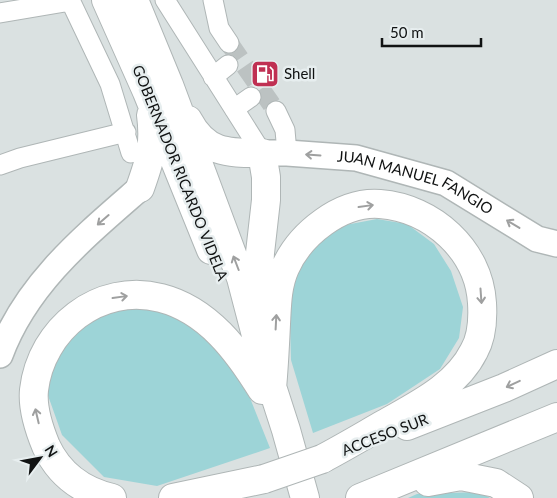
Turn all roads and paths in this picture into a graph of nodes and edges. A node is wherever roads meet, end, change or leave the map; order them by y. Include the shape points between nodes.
1 (106, 0) edge
2 (134, 0) edge
3 (165, 0) edge
4 (213, 0) edge
5 (71, 1) edge
6 (0, 13) edge
7 (229, 43) tunnel mouth
8 (228, 65) dead end
9 (213, 77) junction
10 (158, 88) junction
11 (251, 97) dead end
12 (234, 109) junction
13 (276, 111) tunnel mouth
14 (126, 132) junction
15 (131, 153) dead end
16 (274, 153) junction
17 (0, 165) edge
18 (140, 188) joint
19 (557, 244) edge
20 (258, 343) junction
21 (0, 355) edge
22 (557, 364) edge
23 (272, 388) junction
24 (557, 418) edge
25 (286, 430) junction
26 (322, 459) junction
27 (264, 480) junction
28 (304, 495) edge
29 (112, 498) edge
30 (173, 498) edge
31 (210, 498) edge
32 (360, 498) edge
33 (371, 498) edge
34 (520, 498) edge

1 - 10 highway, GOBERNADOR RICARDO VIDELA
2 - 10 highway, GOBERNADOR RICARDO VIDELA
3 - 9 street
4 - 7 street via 219,28
5 - 6 street
5 - 14 street via 110,84
8 - 9 street
9 - 12 street
10 - 16 highway via 210,146 228,153
10 - 18 highway via 150,162
10 - 20 highway, GOBERNADOR RICARDO VIDELA via 226,287
11 - 12 street
12 - 16 street
13 - 16 street via 285,130
14 - 15 street
14 - 17 street
19 -> 16 main road, JUAN MANUEL FANGIO via 537,239 446,183 356,158
16 - 20 highway via 266,176
18 -> 21 main road via 79,242 39,285 11,326
20 - 23 highway, GOBERNADOR RICARDO VIDELA
22 -> 26 highway, ACCESO SUR
23 - 25 highway, GOBERNADOR RICARDO VIDELA
23 -> 26 highway via 278,289 297,246 324,221 350,208 379,204 413,210 441,227 464,250 481,286 483,321 475,351 462,370 427,400
24 - 32 highway
25 - 28 highway, GOBERNADOR RICARDO VIDELA
29 -> 25 highway via 95,494 68,476 50,453 35,409 34,391 44,355 54,337 68,320 88,306 108,298 134,295 161,298 201,317 241,356
26 - 27 highway, ACCESO SUR, bridge
27 - 30 highway
27 - 31 highway, ACCESO SUR
33 - 34 highway via 461,476 496,483

